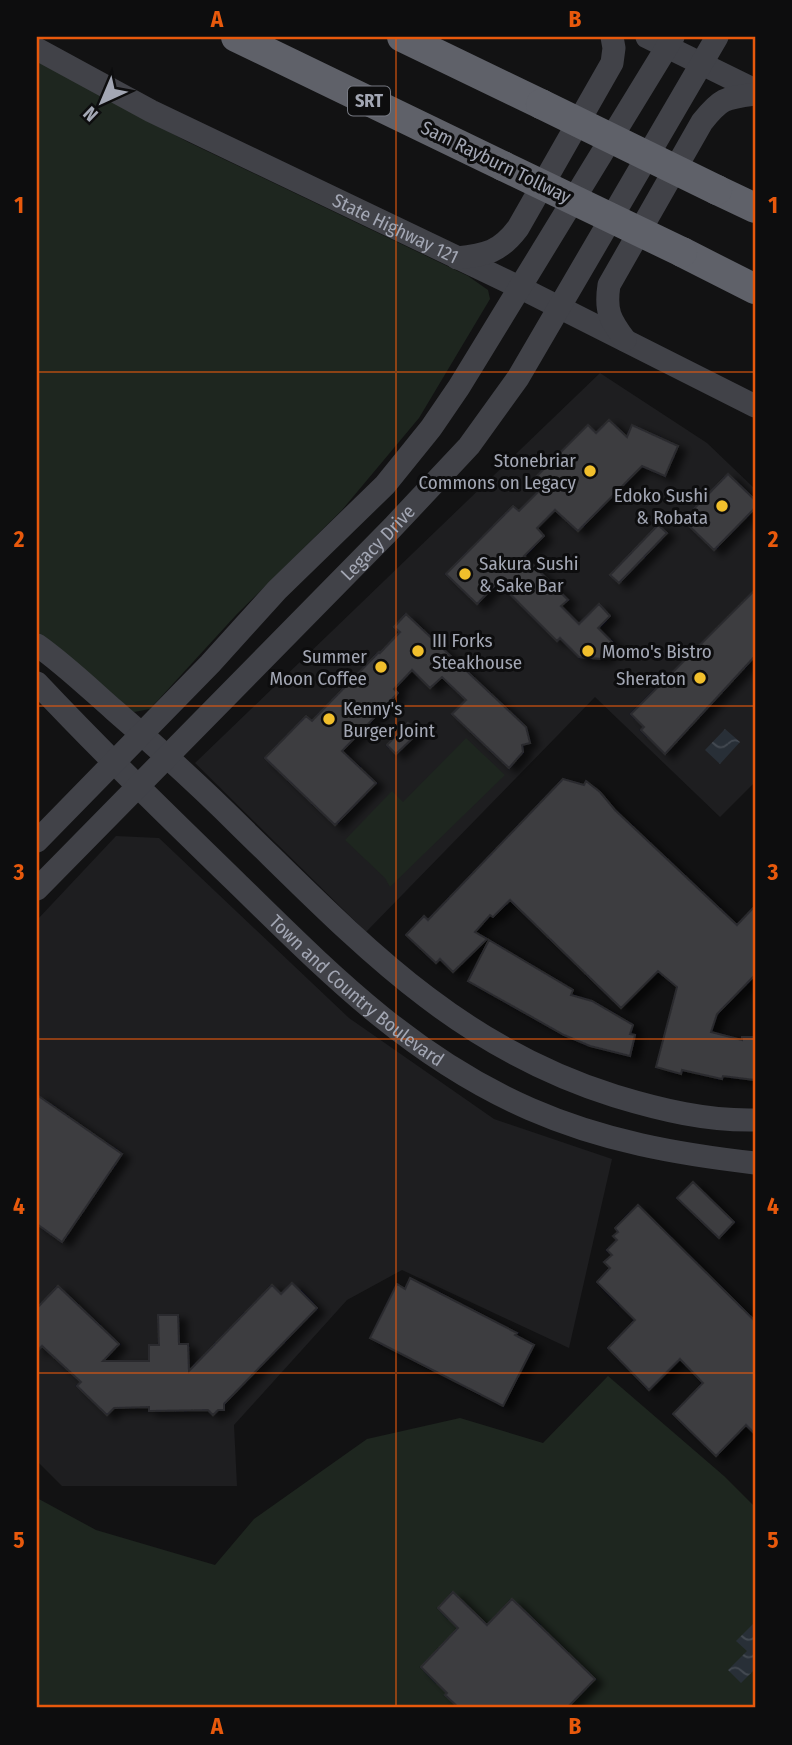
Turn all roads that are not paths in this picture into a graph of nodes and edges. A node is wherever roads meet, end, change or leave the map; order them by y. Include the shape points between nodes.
1 (236, 37) edge
2 (401, 37) edge
3 (612, 37) edge
4 (717, 37) edge
5 (662, 40) edge
6 (37, 49) edge
7 (702, 63) junction
8 (755, 92) edge
9 (755, 208) edge
10 (457, 258) junction
11 (519, 287) junction
12 (752, 288) edge
13 (560, 309) junction
14 (626, 341) junction
15 (755, 406) edge
16 (37, 645) edge
17 (37, 683) edge
18 (142, 734) junction
19 (167, 758) junction
20 (114, 764) junction
21 (139, 787) junction
22 (37, 841) edge
23 (37, 890) edge
24 (755, 1120) edge
25 (755, 1163) edge

1 - 12 highway, Sam Rayburn Tollway / SRT, bridge
2 - 9 highway, bridge
3 - 10 main road via 612,63 518,228 499,248
4 - 7 main road, Legacy Drive
5 - 7 main road
5 - 11 main road, Legacy Drive
6 - 10 main road, State Highway 121 via 151,111
7 - 8 main road
7 - 13 main road, Legacy Drive
8 - 14 main road via 728,97 702,122 609,285 606,303 612,322
10 - 11 main road, State Highway 121
11 - 13 main road, State Highway 121
11 - 18 main road, Legacy Drive via 459,387 384,485 276,590
13 - 14 main road, State Highway 121
13 - 19 main road, Legacy Drive via 518,379 452,466
14 - 15 main road, State Highway 121
16 - 18 main road, Town and Country Boulevard
17 - 20 main road, Town and Country Boulevard
18 - 19 main road, Town and Country Boulevard
18 - 20 main road, Legacy Drive
19 - 21 main road, Legacy Drive
19 - 24 main road, Town and Country Boulevard via 389,968 475,1032 539,1067 619,1097 697,1116
20 - 21 main road, Town and Country Boulevard
20 - 22 main road, Legacy Drive
21 - 23 main road, Legacy Drive
21 - 25 main road, Town and Country Boulevard via 348,991 444,1062 529,1109 606,1137 678,1154

